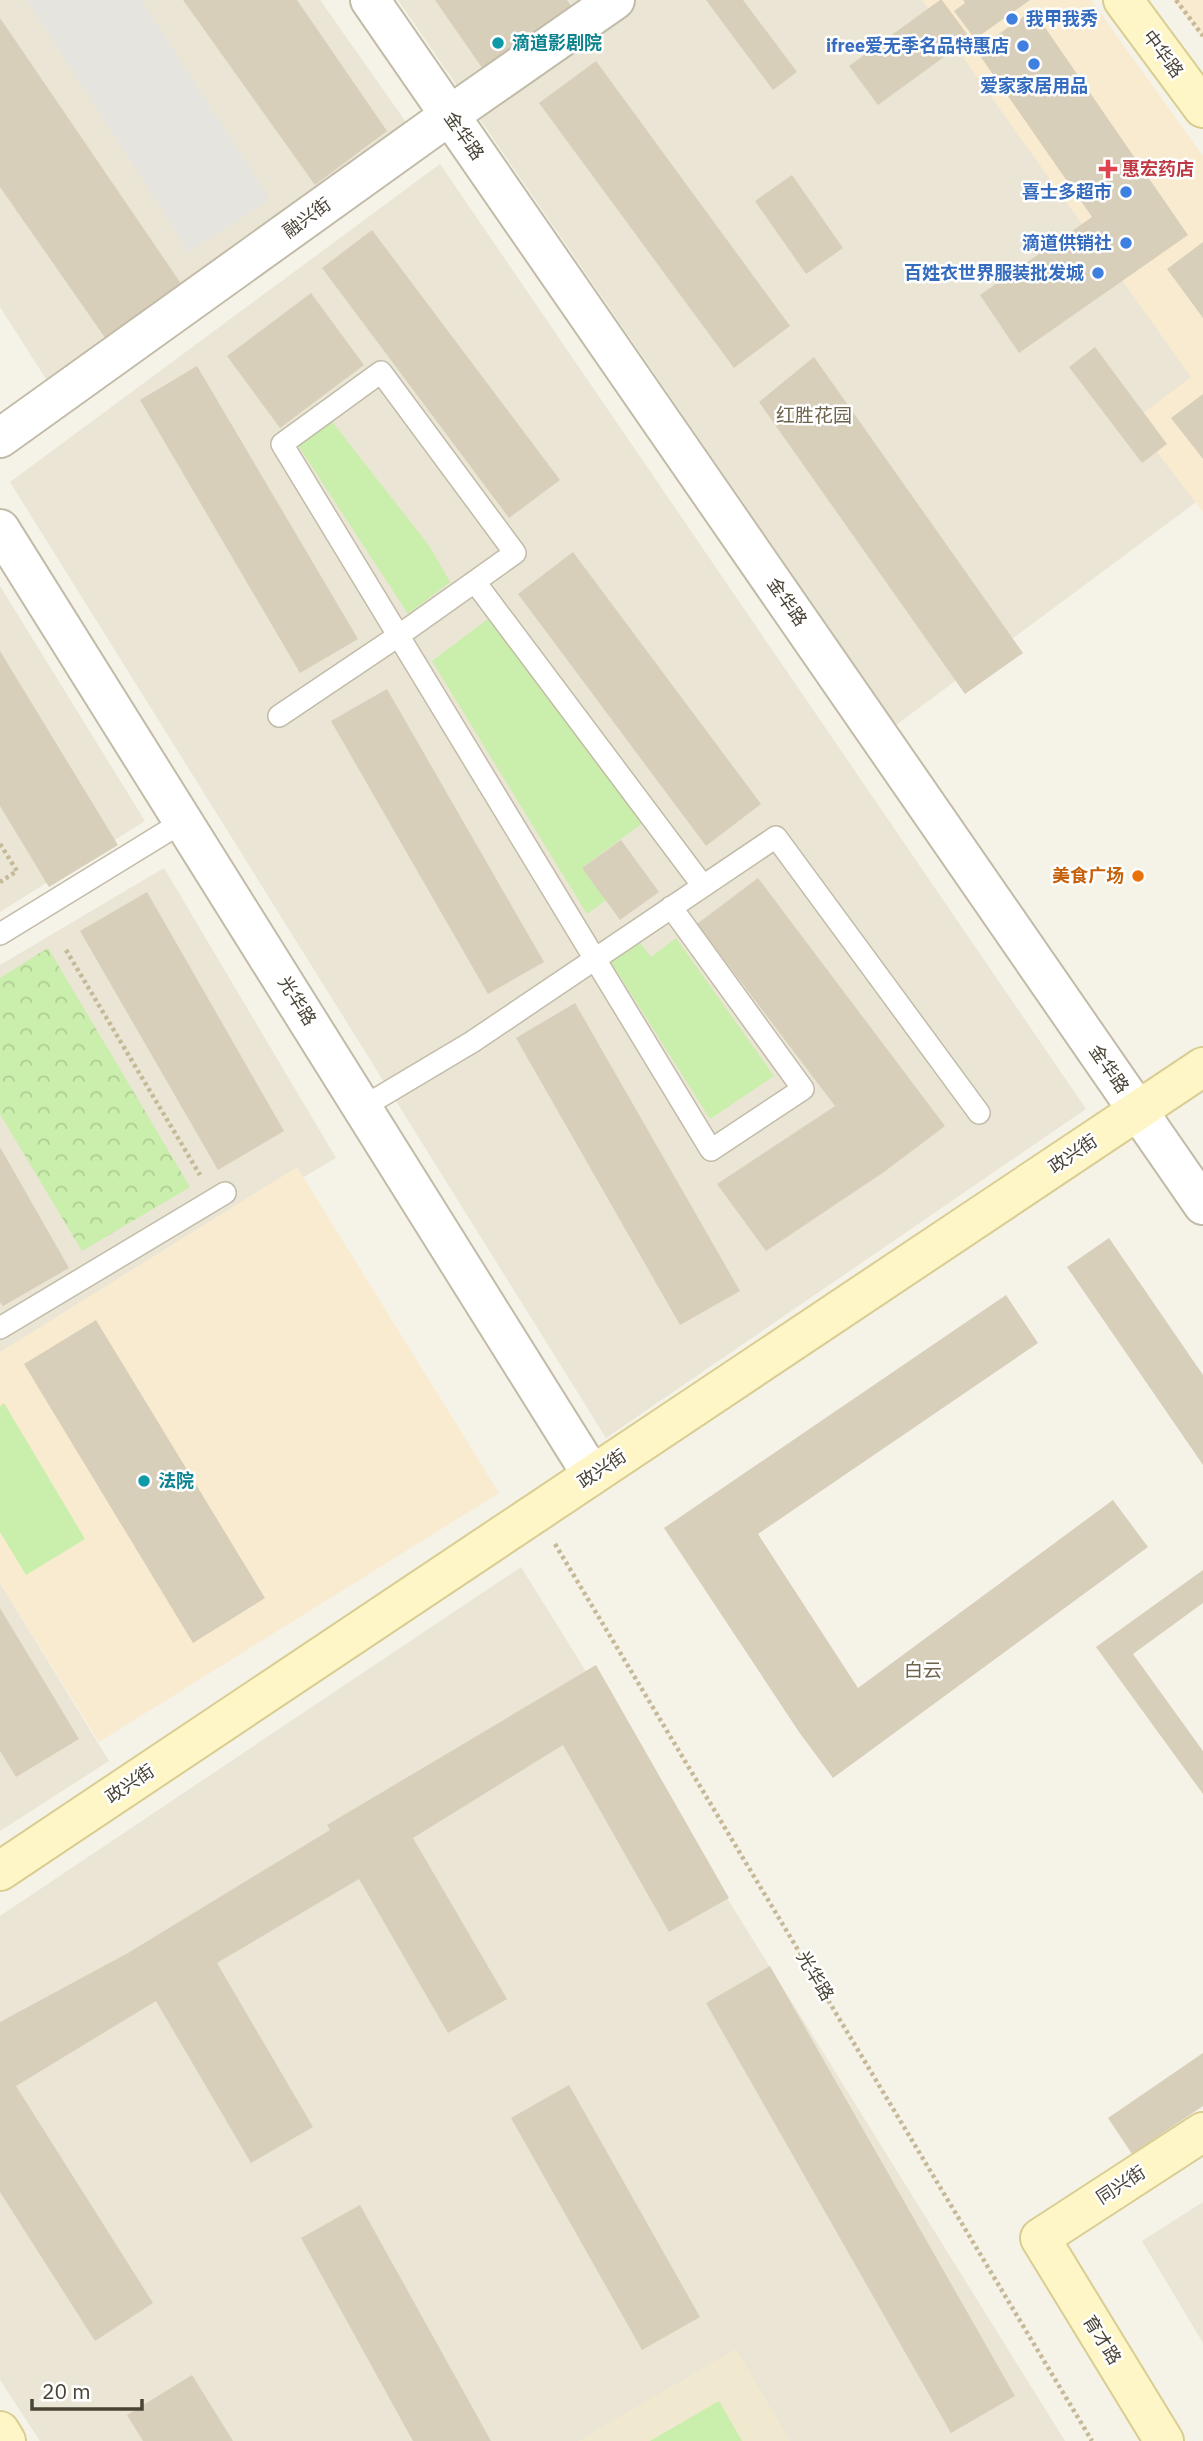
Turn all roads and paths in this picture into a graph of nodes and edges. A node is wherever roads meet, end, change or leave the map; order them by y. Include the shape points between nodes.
1 (370, 0) edge
2 (615, 0) edge
3 (1123, 0) edge
4 (1176, 0) edge
5 (1203, 36) edge
6 (1197, 89) edge
7 (450, 115) junction
8 (0, 438) edge
9 (0, 529) edge
10 (475, 582) junction
11 (398, 636) junction
12 (279, 716) dead end
13 (184, 821) junction
14 (0, 844) edge
15 (0, 882) edge
16 (703, 886) junction
17 (671, 907) junction
18 (0, 934) edge
19 (66, 950) dead end
20 (595, 959) junction
21 (1203, 1067) edge
22 (363, 1107) junction
23 (1138, 1110) junction
24 (979, 1113) dead end
25 (220, 1196) joint
26 (1203, 1205) edge
27 (0, 1328) edge
28 (592, 1475) junction
29 (537, 1513) junction
30 (0, 1871) edge
31 (1203, 2132) edge
32 (1040, 2238) joint
33 (0, 2431) edge
34 (6, 2441) edge
35 (1092, 2441) edge
36 (1164, 2441) edge

1 - 7 street, 金华路
2 - 7 street, 融兴街
3 - 6 street, 中华路
4 - 5 path
7 - 8 street, 融兴街
7 - 23 street, 金华路
9 - 13 street, 光华路
10 - 11 lane
10 - 11 lane via 515,553 381,372 282,444
10 - 16 lane
11 - 12 lane
11 - 20 lane
13 - 18 lane
13 - 22 street, 光华路
14 - 15 path via 17,872
16 - 17 lane
16 - 24 lane via 776,837
17 - 20 lane
17 - 20 lane via 803,1090 711,1150
19 - 25 path
20 - 22 lane via 472,1042
21 - 23 street, 政兴街
22 - 28 street, 光华路
23 - 26 street, 金华路
23 - 28 street, 政兴街
25 - 27 lane
28 - 29 street, 政兴街
29 - 30 street, 政兴街
29 - 35 path, 光华路
31 - 32 street, 同兴街
32 - 36 street, 育才路
33 - 34 street

